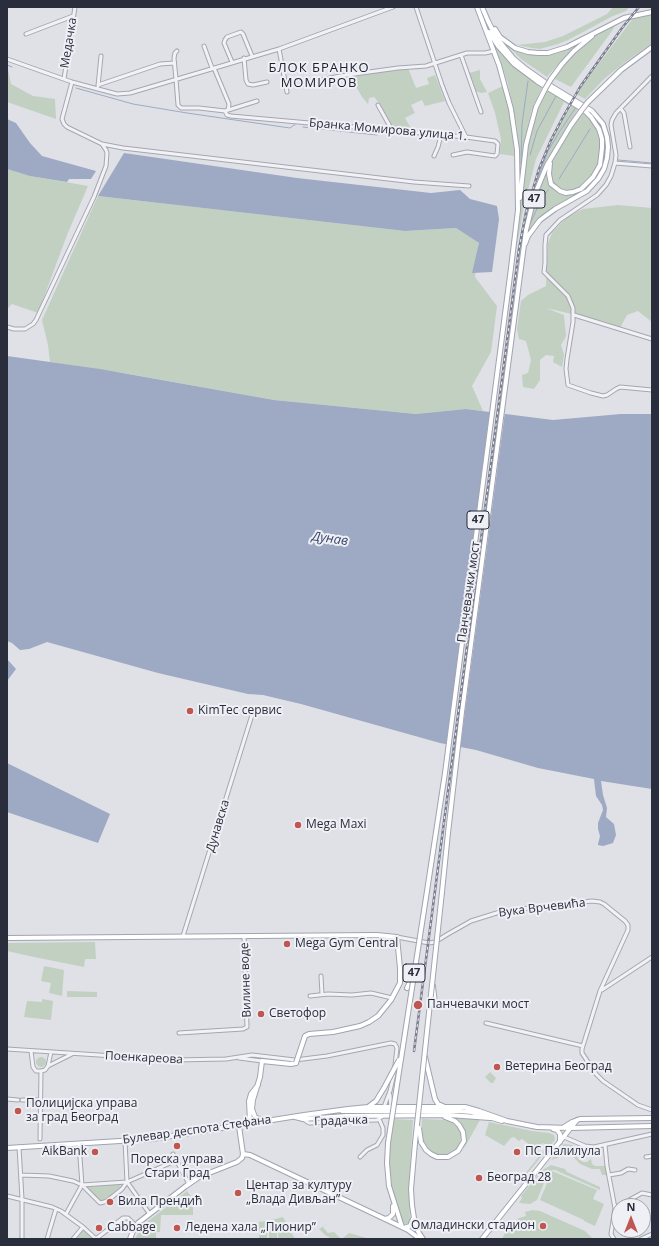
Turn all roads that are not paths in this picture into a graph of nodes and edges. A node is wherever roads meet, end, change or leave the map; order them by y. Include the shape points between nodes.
1 (75, 7) edge
2 (393, 7) edge
3 (416, 7) edge
4 (477, 7) edge
5 (482, 7) edge
6 (652, 12) edge
7 (485, 15) junction
8 (73, 16) junction
9 (483, 22) junction
10 (597, 32) junction
11 (26, 34) dead end
12 (204, 46) dead end
13 (652, 47) edge
14 (279, 49) junction
15 (177, 51) dead end
16 (494, 51) junction
17 (461, 55) junction
18 (102, 56) dead end
19 (252, 56) junction
20 (244, 58) junction
21 (7, 59) edge
22 (232, 62) junction
23 (174, 63) junction
24 (435, 64) junction
25 (213, 68) junction
26 (652, 76) edge
27 (64, 79) junction
28 (176, 79) junction
29 (72, 82) junction
30 (267, 82) dead end
31 (302, 84) dead end
32 (98, 85) junction
33 (98, 90) junction
34 (287, 92) dead end
35 (257, 101) dead end
36 (378, 105) dead end
37 (621, 109) junction
38 (226, 110) junction
39 (481, 112) dead end
40 (392, 130) junction
41 (441, 135) junction
42 (466, 137) junction
43 (102, 144) junction
44 (630, 147) dead end
45 (555, 151) junction
46 (454, 155) dead end
47 (434, 156) dead end
48 (615, 163) junction
49 (652, 166) edge
50 (469, 186) dead end
51 (518, 210) junction
52 (522, 250) junction
53 (574, 315) junction
54 (7, 327) edge
55 (652, 339) edge
56 (652, 390) edge
57 (252, 715) dead end
58 (183, 936) junction
59 (244, 936) junction
60 (397, 937) junction
61 (7, 938) edge
62 (652, 957) edge
63 (414, 974) junction
64 (321, 976) dead end
65 (432, 982) junction
66 (408, 988) dead end
67 (600, 991) junction
68 (322, 994) junction
69 (310, 996) dead end
70 (392, 998) junction
71 (436, 1004) dead end
72 (486, 1023) dead end
73 (178, 1033) dead end
74 (583, 1046) junction
75 (7, 1049) edge
76 (31, 1051) junction
77 (51, 1052) junction
78 (72, 1054) junction
79 (424, 1055) junction
80 (401, 1056) junction
81 (237, 1058) junction
82 (262, 1060) junction
83 (48, 1066) junction
84 (41, 1071) junction
85 (258, 1085) junction
86 (390, 1091) junction
87 (7, 1099) edge
88 (40, 1100) junction
89 (368, 1107) junction
90 (384, 1107) junction
91 (448, 1107) junction
92 (391, 1108) junction
93 (652, 1110) edge
94 (338, 1111) junction
95 (419, 1112) junction
96 (383, 1116) junction
97 (438, 1116) junction
98 (293, 1117) junction
99 (490, 1118) junction
100 (652, 1118) edge
101 (303, 1119) junction
102 (379, 1119) junction
103 (577, 1120) junction
104 (264, 1121) junction
105 (507, 1121) junction
106 (250, 1124) junction
107 (238, 1126) junction
108 (652, 1126) edge
109 (550, 1128) junction
110 (561, 1128) junction
111 (570, 1128) junction
112 (652, 1134) edge
113 (564, 1137) junction
114 (40, 1139) dead end
115 (124, 1141) junction
116 (560, 1142) junction
117 (79, 1144) junction
118 (605, 1145) junction
119 (19, 1147) junction
120 (7, 1148) edge
121 (173, 1154) dead end
122 (243, 1154) junction
123 (652, 1156) edge
124 (360, 1157) dead end
125 (646, 1157) dead end
126 (176, 1160) junction
127 (635, 1170) dead end
128 (21, 1175) junction
129 (609, 1175) junction
130 (127, 1182) junction
131 (189, 1184) junction
132 (82, 1186) junction
133 (652, 1195) edge
134 (7, 1196) edge
135 (613, 1198) edge
136 (632, 1198) edge
137 (22, 1199) junction
138 (394, 1202) junction
139 (56, 1209) junction
140 (149, 1213) junction
141 (66, 1214) junction
142 (385, 1219) junction
143 (414, 1219) junction
144 (136, 1226) junction
145 (83, 1227) junction
146 (403, 1228) junction
147 (413, 1234) junction
148 (96, 1238) edge
149 (22, 1239) edge
150 (47, 1239) edge
151 (73, 1239) edge
152 (130, 1239) edge
153 (420, 1239) edge
154 (424, 1239) edge
155 (482, 1239) edge

1 - 8 street, Медачка
2 - 14 street
3 - 24 street
4 - 9 main road
5 - 7 main road
6 - 10 main road, 47 via 624,18
7 - 10 main road via 500,37 515,48 528,52 538,53 567,47
7 - 52 main road via 496,37 513,58 546,83 592,111 603,124 607,137 607,158 598,179 587,191 540,220 528,236
8 - 11 street
8 - 27 street, Медачка
9 - 16 main road
9 - 45 main road via 510,61 538,82 584,110 596,124 602,139 601,161 593,177 581,189 566,193 551,184 549,167
10 - 51 main road, 47, bridge via 562,64 536,107 526,145
12 - 25 street
13 - 45 main road, 47, bridge via 621,70 588,102
14 - 19 street
14 - 34 street
15 - 23 street
16 - 17 street
16 - 51 main road via 510,103 516,141
17 - 24 street
17 - 39 street
18 - 32 street
19 - 20 street
19 - 22 street via 241,32 224,41
20 - 22 street
20 - 30 street via 248,84
21 - 27 street
22 - 25 street
23 - 28 street
23 - 32 street via 160,64
24 - 31 street via 340,76
24 - 42 street via 447,98
25 - 28 street
25 - 38 street via 228,104
26 - 37 street
27 - 29 street
28 - 33 street via 130,93 117,94
28 - 38 street via 180,107
29 - 33 street
29 - 43 street via 62,119 64,124
32 - 33 street
35 - 38 street
36 - 40 street
37 - 44 street
37 - 48 street via 611,122
38 - 40 street, Бранка Момирова улица 1. via 227,115 231,116
40 - 41 street, Бранка Момирова улица 1.
41 - 42 street, Бранка Момирова улица 1.
41 - 47 street
42 - 46 street, Бранка Момирова улица 1. via 497,142 497,154 491,156 464,152
43 - 50 street via 414,182
43 - 54 street via 107,158 100,184 38,316 29,326 19,329
45 - 52 main road, 47 via 535,194
48 - 49 street
48 - 53 street via 611,176 601,191 560,220 546,235 544,272 570,298
51 - 63 main road, Панчевачки мост / 47, bridge via 445,773
52 - 65 main road, Панчевачки мост / 47, bridge via 454,774
53 - 55 street
53 - 56 street via 566,369 568,385 603,396 620,387
57 - 58 street, Дунавска
58 - 59 main road
58 - 61 main road
59 - 60 main road
59 - 73 street, Вилине воде via 247,1027
60 - 67 street, Вука Врчевића via 435,942 471,921 503,911 600,902 607,905 628,925
60 - 70 main road via 400,979
62 - 67 street
63 - 66 main road, bridge
63 - 80 main road, 47, bridge
64 - 68 street
65 - 71 main road, bridge
65 - 79 main road, 47, bridge
67 - 74 street, Вука Врчевића
68 - 69 street
68 - 70 street via 371,993
70 - 82 main road, Поенкареова, bridge via 378,1016 368,1023 305,1036 296,1063
72 - 74 street
74 - 93 street via 582,1053 600,1078 638,1105
75 - 76 street, Поенкареова
76 - 77 street, Поенкареова
76 - 84 street via 33,1067 36,1071
77 - 78 street, Поенкареова
77 - 83 street
78 - 81 street, Поенкареова via 175,1060
78 - 83 street
79 - 91 main road via 438,1104
79 - 95 main road, 47, bridge
80 - 89 main road, bridge via 376,1101
80 - 138 main road, 47, bridge via 388,1143 387,1167
81 - 82 street, Поенкареова
81 - 86 street, Поенкареова via 252,1055 298,1060 394,1044 397,1052
82 - 85 main road
83 - 84 street
84 - 88 street
85 - 104 main road via 253,1100 253,1112 254,1116
85 - 106 main road via 249,1101
86 - 90 street
86 - 92 street
87 - 88 street
88 - 114 street
89 - 90 main road, Булевар деспота Стефана
89 - 94 main road, Булевар деспота Стефана
90 - 92 main road, Булевар деспота Стефана
91 - 92 main road, Булевар деспота Стефана
91 - 105 main road, Булевар деспота Стефана via 472,1108
94 - 98 main road, Булевар деспота Стефана
94 - 99 main road, Булевар деспота Стефана via 460,1111
95 - 97 main road, bridge via 419,1131 424,1147 431,1154 441,1158 452,1156 461,1148 463,1132 452,1119
95 - 143 main road, 47, bridge via 411,1189
96 - 97 main road
96 - 101 main road
96 - 102 street, Градачка
97 - 99 main road
98 - 101 main road
98 - 104 main road, Булевар деспота Стефана
99 - 105 main road, Булевар деспота Стефана
100 - 103 main road, Булевар деспота Стефана
101 - 102 street, Градачка via 312,1124
102 - 124 street, Градачка via 384,1135
103 - 110 main road, Булевар деспота Стефана
103 - 111 main road
104 - 106 main road, Булевар деспота Стефана
105 - 109 main road, Булевар деспота Стефана
106 - 107 main road, Булевар деспота Стефана
107 - 115 main road, Булевар деспота Стефана
107 - 122 main road
108 - 111 main road, Булевар деспота Стефана
109 - 110 main road, Булевар деспота Стефана
109 - 116 main road via 557,1130
110 - 111 main road, Булевар деспота Стефана
111 - 113 main road
112 - 118 street
113 - 116 main road
113 - 118 street via 585,1146
115 - 117 main road, Булевар деспота Стефана
115 - 130 street
116 - 155 main road
117 - 119 main road, Булевар деспота Стефана
117 - 132 street
118 - 129 street
119 - 120 main road, Булевар деспота Стефана
119 - 128 street
121 - 126 street
122 - 131 main road via 237,1162 199,1177
122 - 142 main road via 250,1155
123 - 125 street
126 - 130 street
126 - 131 street
127 - 129 street
128 - 132 street via 66,1179
128 - 137 street
129 - 135 street
130 - 132 street
130 - 132 street via 100,1203
130 - 140 street
131 - 140 main road
132 - 141 street
133 - 136 street via 640,1193
134 - 137 street
137 - 139 street
137 - 149 street
138 - 142 main road via 394,1213
138 - 146 main road, 47
139 - 141 street
139 - 150 street
140 - 144 main road
141 - 145 street
142 - 146 main road
143 - 146 main road via 410,1226
143 - 147 main road
143 - 154 main road, 47 via 418,1233
144 - 148 street via 128,1218 123,1218
144 - 152 main road
145 - 148 street
145 - 151 street
146 - 147 main road
147 - 153 main road

